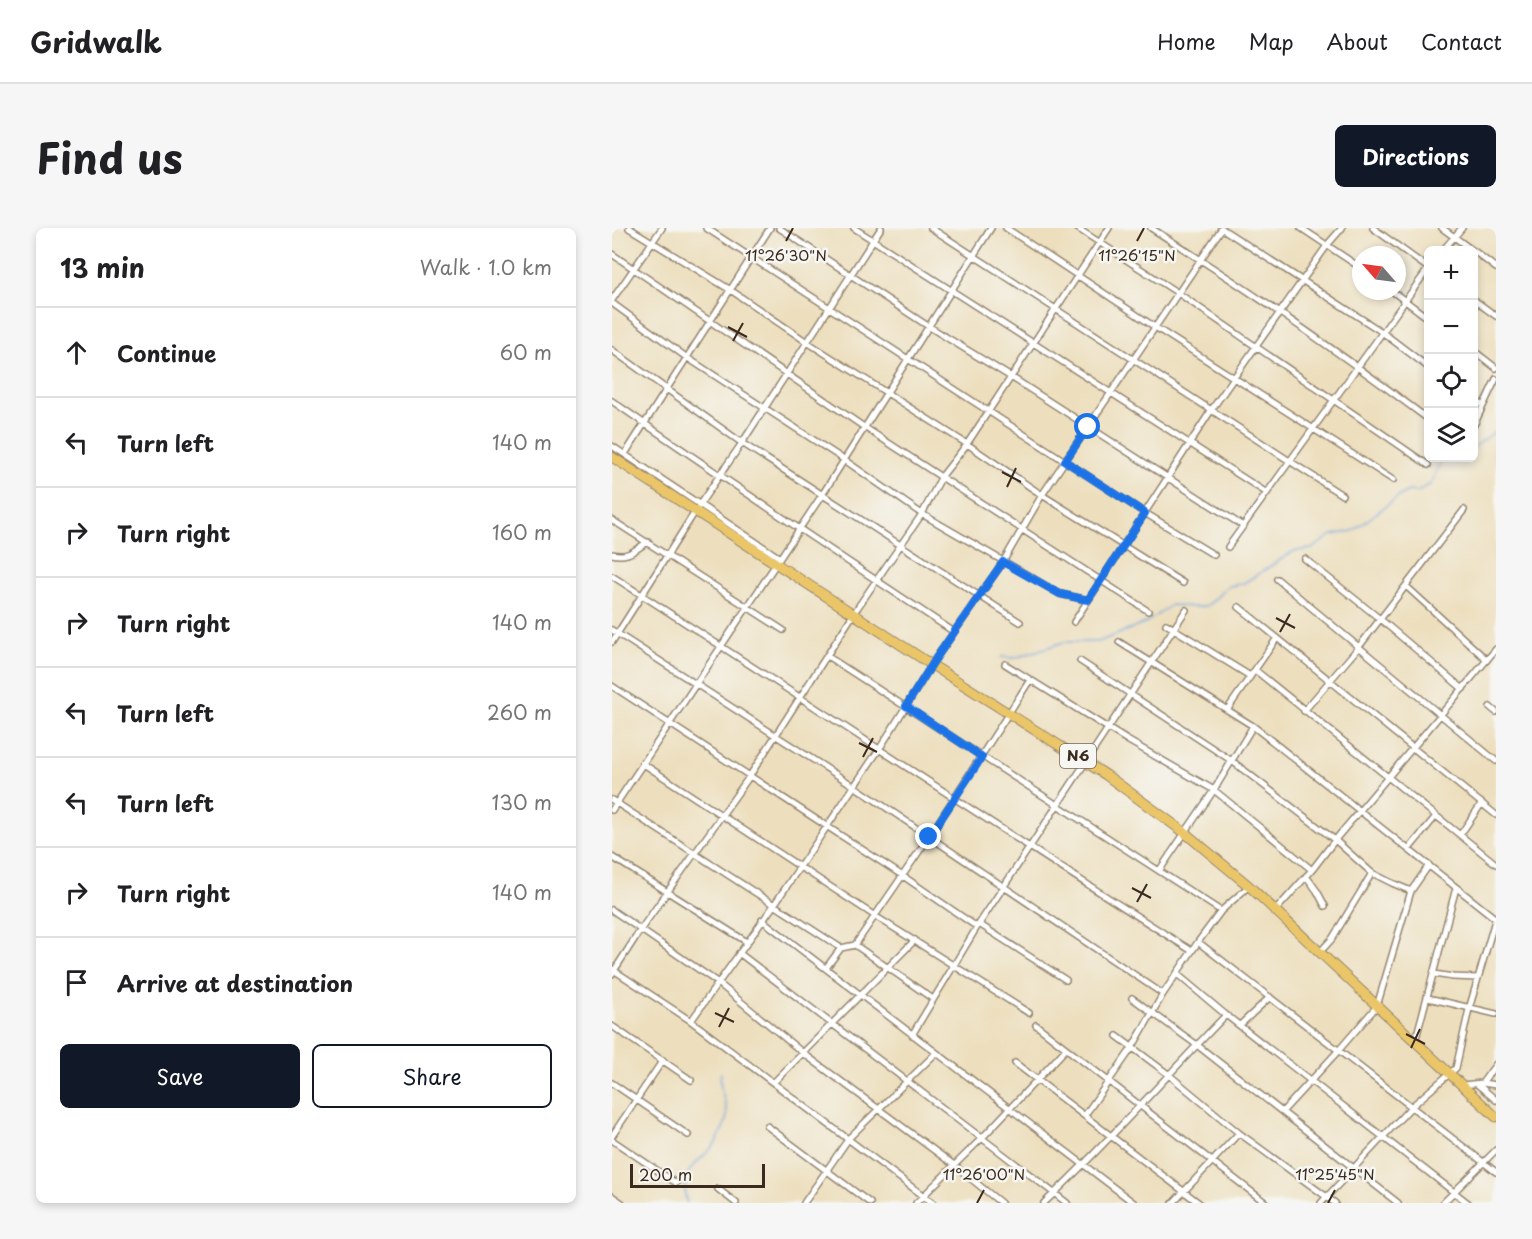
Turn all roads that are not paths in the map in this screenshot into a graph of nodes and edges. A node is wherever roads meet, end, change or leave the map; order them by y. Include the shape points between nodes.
1 (629, 228) edge
2 (662, 228) edge
3 (706, 228) edge
4 (770, 228) edge
5 (779, 228) edge
6 (854, 228) edge
7 (881, 228) edge
8 (931, 228) edge
9 (991, 228) edge
10 (1006, 228) edge
11 (1077, 228) edge
12 (1109, 228) edge
13 (1150, 228) edge
14 (1222, 228) edge
15 (1301, 228) edge
16 (1342, 228) edge
17 (1373, 228) edge
18 (1442, 228) edge
19 (1462, 228) edge
20 (1454, 237) junction
21 (873, 240) junction
22 (1099, 242) junction
23 (652, 244) junction
24 (1328, 244) junction
25 (1446, 246) edge
26 (1466, 246) edge
27 (612, 254) edge
28 (1478, 255) edge
29 (973, 256) junction
30 (751, 257) junction
31 (1201, 260) junction
32 (1352, 261) edge
33 (1424, 265) edge
34 (1496, 268) edge
35 (635, 269) junction
36 (1424, 274) edge
37 (850, 275) junction
38 (1077, 275) junction
39 (1302, 281) junction
40 (729, 289) junction
41 (952, 290) junction
42 (1178, 293) junction
43 (1406, 299) edge
44 (1405, 300) joint
45 (612, 301) edge
46 (1478, 303) edge
47 (829, 308) junction
48 (1056, 309) junction
49 (1280, 312) junction
50 (1424, 315) edge
51 (1496, 316) edge
52 (709, 322) junction
53 (928, 327) junction
54 (1155, 327) junction
55 (1382, 332) junction
56 (807, 342) junction
57 (1033, 344) junction
58 (1256, 346) junction
59 (612, 350) edge
60 (1477, 354) edge
61 (686, 357) junction
62 (908, 359) junction
63 (1134, 359) junction
64 (1424, 364) edge
65 (1358, 366) junction
66 (1496, 368) edge
67 (786, 374) junction
68 (1011, 377) junction
69 (1234, 377) junction
70 (1496, 379) edge
71 (666, 388) junction
72 (886, 393) junction
73 (1111, 393) junction
74 (1334, 399) junction
75 (612, 401) edge
76 (1478, 403) edge
77 (1483, 406) junction
78 (764, 408) junction
79 (1212, 410) junction
80 (988, 411) junction
81 (1424, 416) edge
82 (1478, 416) edge
83 (644, 423) junction
84 (864, 427) junction
85 (1088, 427) junction
86 (1314, 428) junction
87 (742, 443) junction
88 (1190, 443) junction
89 (967, 444) junction
90 (612, 446) edge
91 (625, 454) junction
92 (843, 459) junction
93 (1291, 460) junction
94 (613, 461) edge
95 (1065, 461) junction
96 (1428, 465) dead end
97 (719, 476) junction
98 (942, 476) junction
99 (1168, 478) junction
100 (1393, 480) dead end
101 (1267, 493) junction
102 (822, 495) junction
103 (1042, 495) junction
104 (1342, 495) dead end
105 (697, 508) junction
106 (1464, 510) dead end
107 (1145, 513) junction
108 (922, 514) junction
109 (612, 520) edge
110 (1243, 526) junction
111 (801, 528) junction
112 (1022, 529) junction
113 (648, 543) junction
114 (900, 546) junction
115 (1123, 546) junction
116 (1228, 547) dead end
117 (612, 554) edge
118 (668, 555) junction
119 (1214, 555) dead end
120 (1305, 559) dead end
121 (779, 560) junction
122 (1003, 562) junction
123 (612, 576) edge
124 (1277, 579) dead end
125 (877, 580) junction
126 (1101, 581) junction
127 (1183, 584) dead end
128 (1406, 586) junction
129 (642, 596) junction
130 (978, 596) junction
131 (1088, 600) junction
132 (748, 606) junction
133 (1239, 607) dead end
134 (1186, 610) dead end
135 (1148, 611) dead end
136 (854, 613) junction
137 (1380, 619) junction
138 (1020, 622) dead end
139 (1074, 622) dead end
140 (1166, 624) dead end
141 (1173, 628) junction
142 (783, 630) dead end
143 (615, 632) edge
144 (954, 632) junction
145 (1277, 638) junction
146 (612, 642) edge
147 (1119, 642) dead end
148 (721, 647) junction
149 (1358, 648) junction
150 (1496, 649) edge
151 (827, 656) junction
152 (1487, 660) junction
153 (1080, 661) dead end
154 (1151, 663) junction
155 (1005, 664) dead end
156 (932, 665) junction
157 (1255, 670) junction
158 (1250, 676) junction
159 (1030, 680) junction
160 (1331, 681) junction
161 (695, 685) junction
162 (612, 686) edge
163 (1463, 689) junction
164 (1131, 694) junction
165 (800, 698) junction
166 (906, 706) junction
167 (1490, 707) dead end
168 (1227, 710) junction
169 (1304, 711) junction
170 (1496, 712) edge
171 (1010, 713) junction
172 (1440, 717) junction
173 (669, 724) junction
174 (1253, 726) junction
175 (1108, 728) junction
176 (775, 735) junction
177 (880, 748) junction
178 (1413, 748) junction
179 (982, 757) junction
180 (1085, 761) junction
181 (1232, 761) junction
182 (1496, 761) edge
183 (642, 763) junction
184 (749, 777) junction
185 (1388, 777) junction
186 (854, 786) junction
187 (1215, 790) junction
188 (954, 799) junction
189 (614, 801) edge
190 (1482, 803) junction
191 (1057, 804) junction
192 (612, 810) edge
193 (1361, 810) junction
194 (722, 815) junction
195 (1496, 815) edge
196 (1436, 816) junction
197 (827, 826) junction
198 (1185, 832) junction
199 (1460, 835) junction
200 (929, 837) junction
201 (1335, 840) junction
202 (1029, 848) junction
203 (1408, 849) junction
204 (694, 854) junction
205 (612, 857) edge
206 (1496, 864) edge
207 (799, 866) junction
208 (1429, 866) junction
209 (1312, 870) junction
210 (1159, 871) junction
211 (1372, 873) junction
212 (903, 876) junction
213 (1306, 876) junction
214 (1249, 886) junction
215 (1004, 888) junction
216 (1456, 888) junction
217 (1411, 891) junction
218 (667, 892) junction
219 (774, 904) junction
220 (1325, 906) dead end
221 (612, 910) edge
222 (1275, 911) junction
223 (1221, 912) junction
224 (875, 916) junction
225 (1496, 918) edge
226 (762, 920) junction
227 (978, 925) junction
228 (641, 930) junction
229 (915, 940) junction
230 (747, 942) junction
231 (1198, 942) junction
232 (855, 945) junction
233 (841, 948) junction
234 (1192, 951) junction
235 (739, 953) junction
236 (1318, 953) junction
237 (954, 966) junction
238 (888, 967) junction
239 (826, 968) junction
240 (613, 971) edge
241 (1177, 974) junction
242 (1434, 974) junction
243 (1478, 978) junction
244 (1066, 980) dead end
245 (717, 982) junction
246 (861, 994) junction
247 (1163, 994) junction
248 (1270, 997) junction
249 (1132, 998) dead end
250 (1428, 998) junction
251 (933, 999) junction
252 (1377, 1006) junction
253 (1469, 1009) junction
254 (1029, 1013) dead end
255 (1154, 1013) junction
256 (1496, 1014) edge
257 (1226, 1015) junction
258 (691, 1021) junction
259 (832, 1023) junction
260 (1036, 1025) dead end
261 (1240, 1025) junction
262 (612, 1026) edge
263 (912, 1035) junction
264 (1117, 1036) dead end
265 (1415, 1042) junction
266 (1197, 1045) junction
267 (1132, 1048) junction
268 (1066, 1049) junction
269 (1339, 1050) junction
270 (803, 1053) junction
271 (936, 1053) junction
272 (663, 1060) junction
273 (1015, 1063) dead end
274 (1496, 1064) edge
275 (1168, 1074) junction
276 (1450, 1074) junction
277 (691, 1080) dead end
278 (907, 1080) junction
279 (1037, 1080) junction
280 (1310, 1081) junction
281 (774, 1082) junction
282 (1108, 1082) junction
283 (612, 1083) edge
284 (1479, 1083) junction
285 (1461, 1085) junction
286 (1496, 1085) edge
287 (637, 1099) junction
288 (1496, 1100) edge
289 (1139, 1106) junction
290 (1411, 1107) junction
291 (879, 1109) junction
292 (1010, 1109) junction
293 (1282, 1111) junction
294 (1085, 1115) junction
295 (1496, 1118) edge
296 (767, 1126) dead end
297 (1239, 1133) junction
298 (688, 1135) dead end
299 (1113, 1136) junction
300 (1383, 1137) junction
301 (612, 1138) edge
302 (849, 1138) junction
303 (982, 1138) junction
304 (1496, 1150) edge
305 (1212, 1162) junction
306 (1484, 1162) junction
307 (954, 1165) junction
308 (1084, 1165) junction
309 (1354, 1168) junction
310 (827, 1170) junction
311 (1496, 1172) edge
312 (676, 1183) dead end
313 (718, 1190) dead end
314 (1184, 1191) junction
315 (1454, 1192) junction
316 (1054, 1194) junction
317 (923, 1195) junction
318 (612, 1196) edge
319 (1327, 1197) junction
320 (622, 1203) edge
321 (736, 1203) edge
322 (804, 1203) edge
323 (870, 1203) edge
324 (916, 1203) edge
325 (933, 1203) edge
326 (1000, 1203) edge
327 (1044, 1203) edge
328 (1067, 1203) edge
329 (1134, 1203) edge
330 (1173, 1203) edge
331 (1199, 1203) edge
332 (1266, 1203) edge
333 (1321, 1203) edge
334 (1335, 1203) edge
335 (1398, 1203) edge
336 (1443, 1203) edge
337 (1468, 1203) edge

1 - 23 street
2 - 23 street
3 - 30 street
4 - 30 street
5 - 37 street
6 - 21 street
7 - 21 street
8 - 29 street
9 - 29 street
10 - 38 street
11 - 22 street
12 - 22 street
13 - 31 street
14 - 31 street
14 - 39 street
15 - 24 street
16 - 24 street
17 - 33 street
18 - 20 street
19 - 20 street
20 - 25 street
20 - 26 street
21 - 37 street
21 - 41 street
22 - 38 street
22 - 42 street
23 - 35 street
23 - 40 street
24 - 32 street
24 - 39 street
27 - 35 street
28 - 34 street
29 - 41 street
29 - 48 street
30 - 40 street
30 - 47 street
31 - 42 street
31 - 49 street
35 - 45 street
35 - 52 street
36 - 43 street
37 - 47 street
37 - 53 street
38 - 48 street
38 - 54 street
39 - 49 street
39 - 55 street
40 - 52 street
40 - 56 street
41 - 53 street
41 - 57 street
42 - 54 street
42 - 58 street
44 - 50 street
44 - 55 street
45 - 61 street
46 - 51 street
47 - 56 street
47 - 62 street
48 - 57 street
48 - 63 street
49 - 58 street
49 - 65 street
52 - 61 street
52 - 67 street
53 - 62 street
53 - 68 street
54 - 63 street
54 - 69 street
55 - 64 street
55 - 65 street
56 - 67 street
56 - 72 street
57 - 68 street
57 - 73 street
58 - 69 street
58 - 74 street
59 - 71 street
60 - 66 street
61 - 71 street
61 - 78 street
62 - 72 street
62 - 80 street
63 - 73 street
63 - 79 street
65 - 74 street
65 - 81 street
67 - 78 street
67 - 84 street
68 - 80 street
68 - 85 street
69 - 79 street
69 - 86 street
70 - 77 street
71 - 83 street
71 - 87 street
72 - 84 street
72 - 89 street
73 - 85 street
73 - 88 street
74 - 86 street
74 - 96 street
75 - 83 street
76 - 77 street
77 - 82 street
78 - 87 street
78 - 92 street
79 - 88 street
79 - 93 street
80 - 89 street
80 - 95 street
83 - 91 street
83 - 97 street
84 - 92 street
84 - 98 street
85 - 95 street
85 - 99 street
86 - 93 street
86 - 100 street
87 - 97 street
87 - 102 street
88 - 99 street
88 - 101 street
89 - 98 street
89 - 103 street
90 - 91 street
91 - 105 street
92 - 102 street
92 - 108 street
93 - 101 street
93 - 104 street
94 - 105 highway, N6
95 - 103 street
95 - 107 street
97 - 105 street
97 - 111 street
98 - 108 street
98 - 112 street
99 - 107 street
99 - 110 street
101 - 110 street
102 - 111 street
102 - 114 street
103 - 112 street
103 - 115 street
105 - 118 street
105 - 121 highway, N6
106 - 128 street
107 - 115 street
107 - 119 street
108 - 114 street
108 - 122 street
109 - 113 street
110 - 116 street
111 - 121 street
111 - 125 street
112 - 122 street
112 - 126 street
113 - 117 street via 623,556
113 - 118 street
114 - 125 street
114 - 130 street
115 - 126 street
115 - 127 street
118 - 129 street
118 - 132 street
120 - 137 street
121 - 132 street
121 - 136 highway, N6
122 - 130 street
122 - 131 street via 1060,594
123 - 129 street
124 - 149 street
125 - 136 street
125 - 144 street
126 - 131 street
126 - 135 street
128 - 137 street
128 - 152 street
129 - 143 street
129 - 148 street
130 - 138 street
130 - 144 street
131 - 139 street
132 - 142 street
132 - 148 street
133 - 145 street
134 - 141 street
136 - 151 street
136 - 156 highway, N6
137 - 149 street
137 - 163 street
140 - 141 street
141 - 154 street
141 - 158 street
143 - 146 street
143 - 161 street
144 - 156 street
145 - 157 street
145 - 160 street
147 - 154 street
148 - 161 street
148 - 165 street
149 - 160 street
149 - 172 street
150 - 152 street
151 - 165 street
151 - 166 street
152 - 163 street
153 - 164 street
154 - 164 street
154 - 168 street
155 - 159 street
156 - 166 street
156 - 171 highway, N6
157 - 158 street
157 - 169 street
158 - 168 street
159 - 171 street
159 - 175 street
160 - 169 street
160 - 178 street
161 - 173 street
161 - 176 street
162 - 173 street
163 - 172 street
164 - 175 street
164 - 181 street
165 - 176 street
165 - 177 street
166 - 177 street
166 - 179 street
167 - 170 street
168 - 174 street
169 - 185 street
171 - 179 street
171 - 180 highway, N6
172 - 178 street
172 - 182 street
173 - 183 street
173 - 184 street
174 - 181 street
174 - 193 street
175 - 180 street
175 - 187 street
176 - 184 street
176 - 186 street
177 - 186 street
177 - 188 street
178 - 185 street
178 - 190 street
179 - 188 street
179 - 191 street
180 - 191 street
180 - 198 highway, N6
181 - 187 street
181 - 201 street
183 - 189 street
183 - 194 street
184 - 194 street
184 - 197 street
185 - 193 street
185 - 196 street
186 - 197 street
186 - 200 street
187 - 198 street
187 - 209 street
188 - 200 street
188 - 202 street
189 - 192 street
189 - 204 street
190 - 195 street
190 - 199 street
191 - 202 street
191 - 210 street
193 - 201 street
193 - 203 street
194 - 204 street
194 - 207 street
196 - 199 street
196 - 203 street
197 - 207 street
197 - 212 street
198 - 210 street
198 - 214 highway, N6
199 - 206 street
200 - 212 street
200 - 215 street
201 - 209 street
201 - 211 street
202 - 215 street
202 - 234 street
203 - 208 street
204 - 218 street
204 - 219 street
205 - 218 street
207 - 219 street
207 - 224 street
208 - 216 street
208 - 217 street
209 - 213 street
210 - 223 street
211 - 217 street
211 - 236 street via 1332,939
212 - 224 street
212 - 227 street
213 - 220 street
213 - 222 street
214 - 222 highway, N6
214 - 223 street
215 - 227 street
215 - 247 street
216 - 225 street
216 - 242 street
217 - 252 street
218 - 228 street
218 - 230 street
219 - 226 street
219 - 233 street
221 - 228 street
222 - 236 highway, N6
223 - 231 street
224 - 229 street
224 - 232 street
225 - 243 street
226 - 230 street
226 - 239 street
227 - 237 street
227 - 244 street
228 - 240 street
228 - 245 street
229 - 237 street
229 - 238 street
230 - 235 street
231 - 234 street
231 - 248 street
232 - 233 street
232 - 238 street
233 - 239 street
234 - 241 street
235 - 245 street
235 - 259 street
236 - 252 highway, N6
237 - 251 street
237 - 254 street
238 - 246 street
238 - 251 street
239 - 246 street
240 - 258 street
241 - 247 street
241 - 257 street
242 - 243 street
242 - 250 street
243 - 253 street
245 - 258 street
245 - 270 street
246 - 259 street
246 - 263 street
247 - 255 street
248 - 261 street
248 - 269 street
249 - 255 street
250 - 253 street
250 - 265 street
251 - 263 street
252 - 265 highway, N6
252 - 269 street
253 - 256 street
253 - 276 street via 1459,1061
255 - 266 street
255 - 267 street
257 - 261 street
257 - 266 street
258 - 281 street
259 - 270 street
259 - 278 street
260 - 268 street
261 - 280 street
262 - 272 street
263 - 271 street
264 - 267 street
265 - 276 highway, N6
266 - 275 street
266 - 293 street
267 - 275 street
267 - 282 street
268 - 279 street
268 - 282 street
269 - 280 street
269 - 290 street
270 - 281 street
270 - 291 street
271 - 278 street
271 - 292 street
272 - 277 street
272 - 287 street
273 - 279 street
274 - 284 street
275 - 289 street
275 - 297 street
276 - 285 highway, N6
276 - 290 street
278 - 291 street
278 - 303 street
279 - 292 street
279 - 294 street
280 - 293 street
280 - 300 street
281 - 302 street
282 - 289 street
282 - 294 street
283 - 287 street
284 - 285 street
284 - 286 street
284 - 288 street
285 - 295 highway, N6
287 - 298 street
287 - 301 street
289 - 299 street
289 - 305 street
290 - 300 street
290 - 306 street
291 - 302 street
291 - 307 street
292 - 303 street
292 - 308 street
293 - 309 street
294 - 299 street
296 - 310 street
297 - 305 street
297 - 319 street
299 - 308 street
299 - 314 street
300 - 309 street
300 - 315 street
301 - 312 street
302 - 310 street
302 - 317 street
303 - 307 street
303 - 316 street
304 - 306 street
305 - 314 street
305 - 332 street
306 - 311 street
306 - 315 street
307 - 317 street
307 - 326 street
308 - 316 street
308 - 329 street
309 - 319 street
309 - 335 street
310 - 322 street
310 - 323 street
313 - 321 street
314 - 330 street
314 - 331 street
315 - 336 street
315 - 337 street
316 - 327 street
316 - 328 street
317 - 324 street
317 - 325 street
318 - 320 street
319 - 333 street
319 - 334 street

